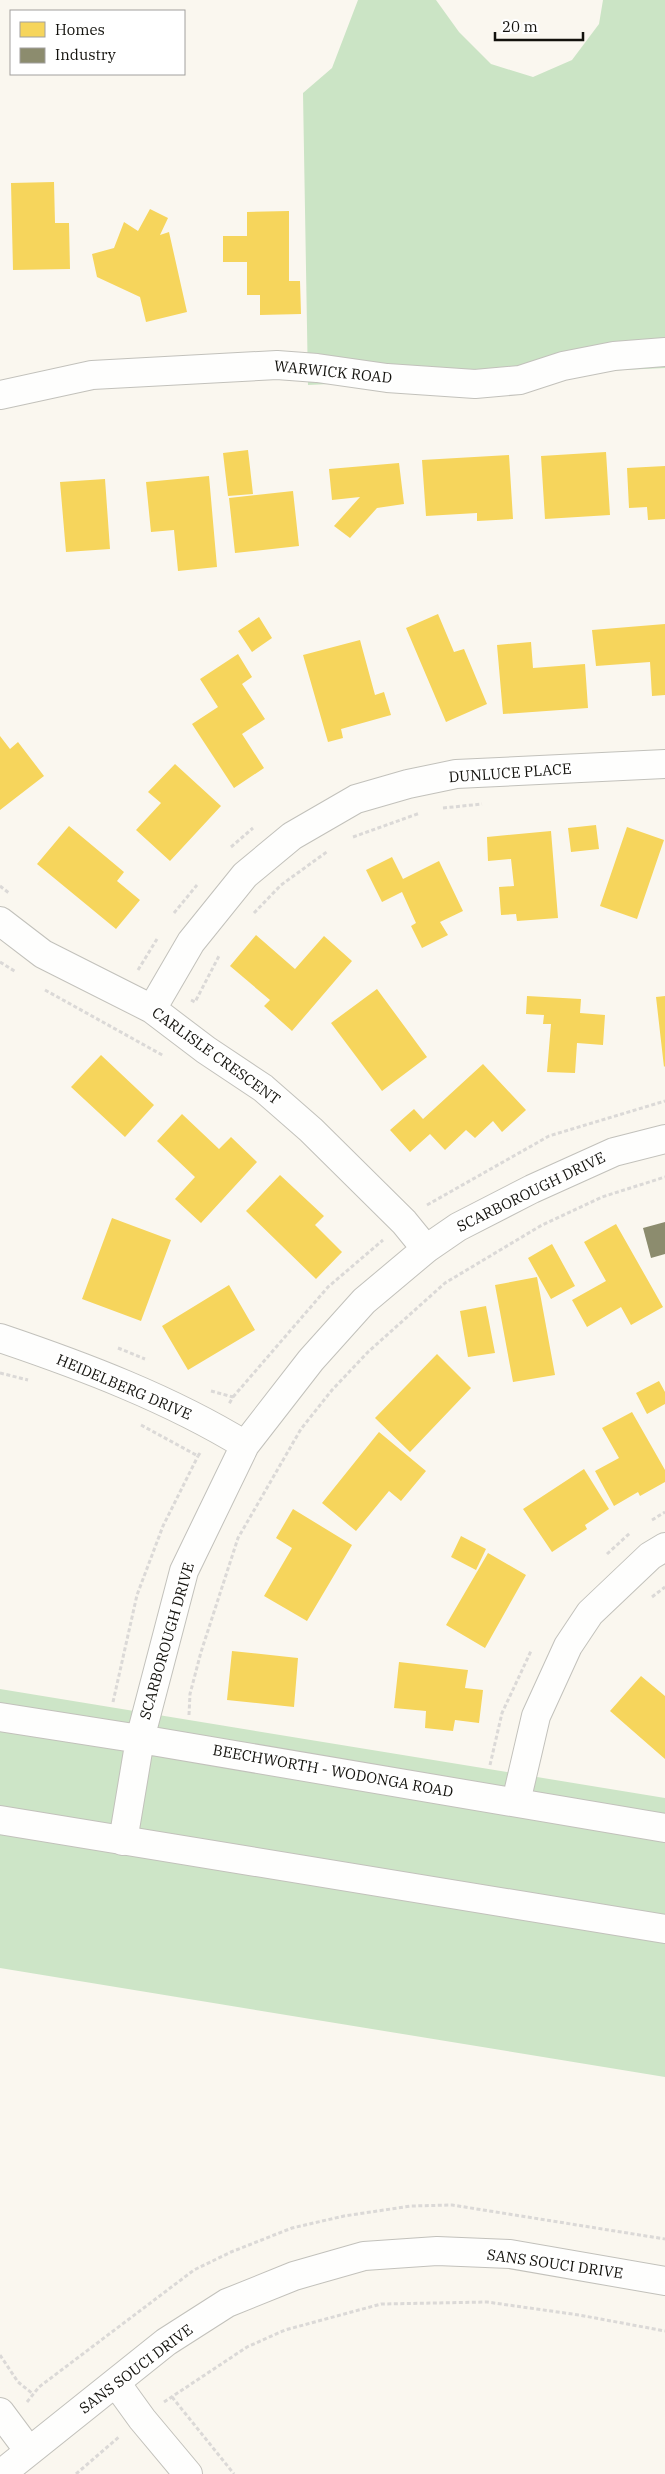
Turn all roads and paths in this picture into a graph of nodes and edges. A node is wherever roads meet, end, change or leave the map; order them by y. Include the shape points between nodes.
1 (665, 352) edge
2 (0, 395) edge
3 (665, 764) edge
4 (490, 803) dead end
5 (436, 810) dead end
6 (427, 812) dead end
7 (349, 839) dead end
8 (335, 846) dead end
9 (249, 919) dead end
10 (0, 921) edge
11 (225, 949) dead end
12 (0, 962) edge
13 (20, 975) dead end
14 (37, 985) dead end
15 (158, 998) junction
16 (169, 1059) dead end
17 (665, 1139) edge
18 (665, 1177) edge
19 (376, 1235) dead end
20 (381, 1242) dead end
21 (426, 1249) junction
22 (0, 1338) edge
23 (245, 1444) junction
24 (198, 1456) dead end
25 (665, 1548) edge
26 (665, 1587) edge
27 (645, 1603) dead end
28 (113, 1702) dead end
29 (189, 1715) dead end
30 (0, 1717) edge
31 (140, 1739) junction
32 (516, 1802) junction
33 (0, 1820) edge
34 (665, 1828) edge
35 (123, 1841) junction
36 (665, 1929) edge
37 (665, 2281) edge
38 (665, 2331) edge
39 (0, 2355) edge
40 (116, 2383) junction
41 (33, 2394) dead end
42 (172, 2397) junction
43 (0, 2412) edge
44 (142, 2418) junction
45 (29, 2451) junction
46 (1, 2474) edge
47 (76, 2474) edge
48 (188, 2474) edge
49 (234, 2474) edge

1 - 2 street, WARWICK ROAD via 614,356 563,366 520,380 475,384 277,365 92,375
3 - 15 street, DUNLUCE PLACE via 456,774 356,799 292,836 245,875 191,942
4 - 5 path
6 - 7 path via 401,818
8 - 9 path via 281,885
10 - 15 street, CARLISLE CRESCENT via 43,954
11 - 15 path via 195,1002
12 - 13 path
14 - 16 path
15 - 21 street, CARLISLE CRESCENT via 206,1050 263,1088 311,1130 404,1222
17 - 21 street, SCARBOROUGH DRIVE via 614,1152 532,1189 458,1227
18 - 29 path via 602,1197 542,1225 453,1278 411,1312 332,1390 301,1429 238,1538 201,1652 190,1694
19 - 20 path
21 - 23 street, SCARBOROUGH DRIVE via 364,1301 311,1360
22 - 23 street, HEIDELBERG DRIVE via 75,1363 216,1427
23 - 31 street, SCARBOROUGH DRIVE via 184,1571
24 - 28 path via 163,1526 137,1595
25 - 32 street via 650,1556 590,1613 568,1646 536,1716
26 - 27 path
30 - 31 street, BEECHWORTH - WODONGA ROAD
31 - 32 street, BEECHWORTH - WODONGA ROAD
31 - 35 street, SCARBOROUGH DRIVE
32 - 34 street, BEECHWORTH - WODONGA ROAD
33 - 35 street
35 - 36 street
37 - 40 street, SANS SOUCI DRIVE via 510,2254 437,2251 364,2256 294,2276 227,2303 166,2342
38 - 42 path via 495,2303 381,2304 285,2330 209,2370
39 - 41 path via 18,2382
40 - 44 street
40 - 45 street, SANS SOUCI DRIVE
42 - 44 path
42 - 49 path
43 - 45 street
44 - 47 path
44 - 48 street
45 - 46 street, SANS SOUCI DRIVE

